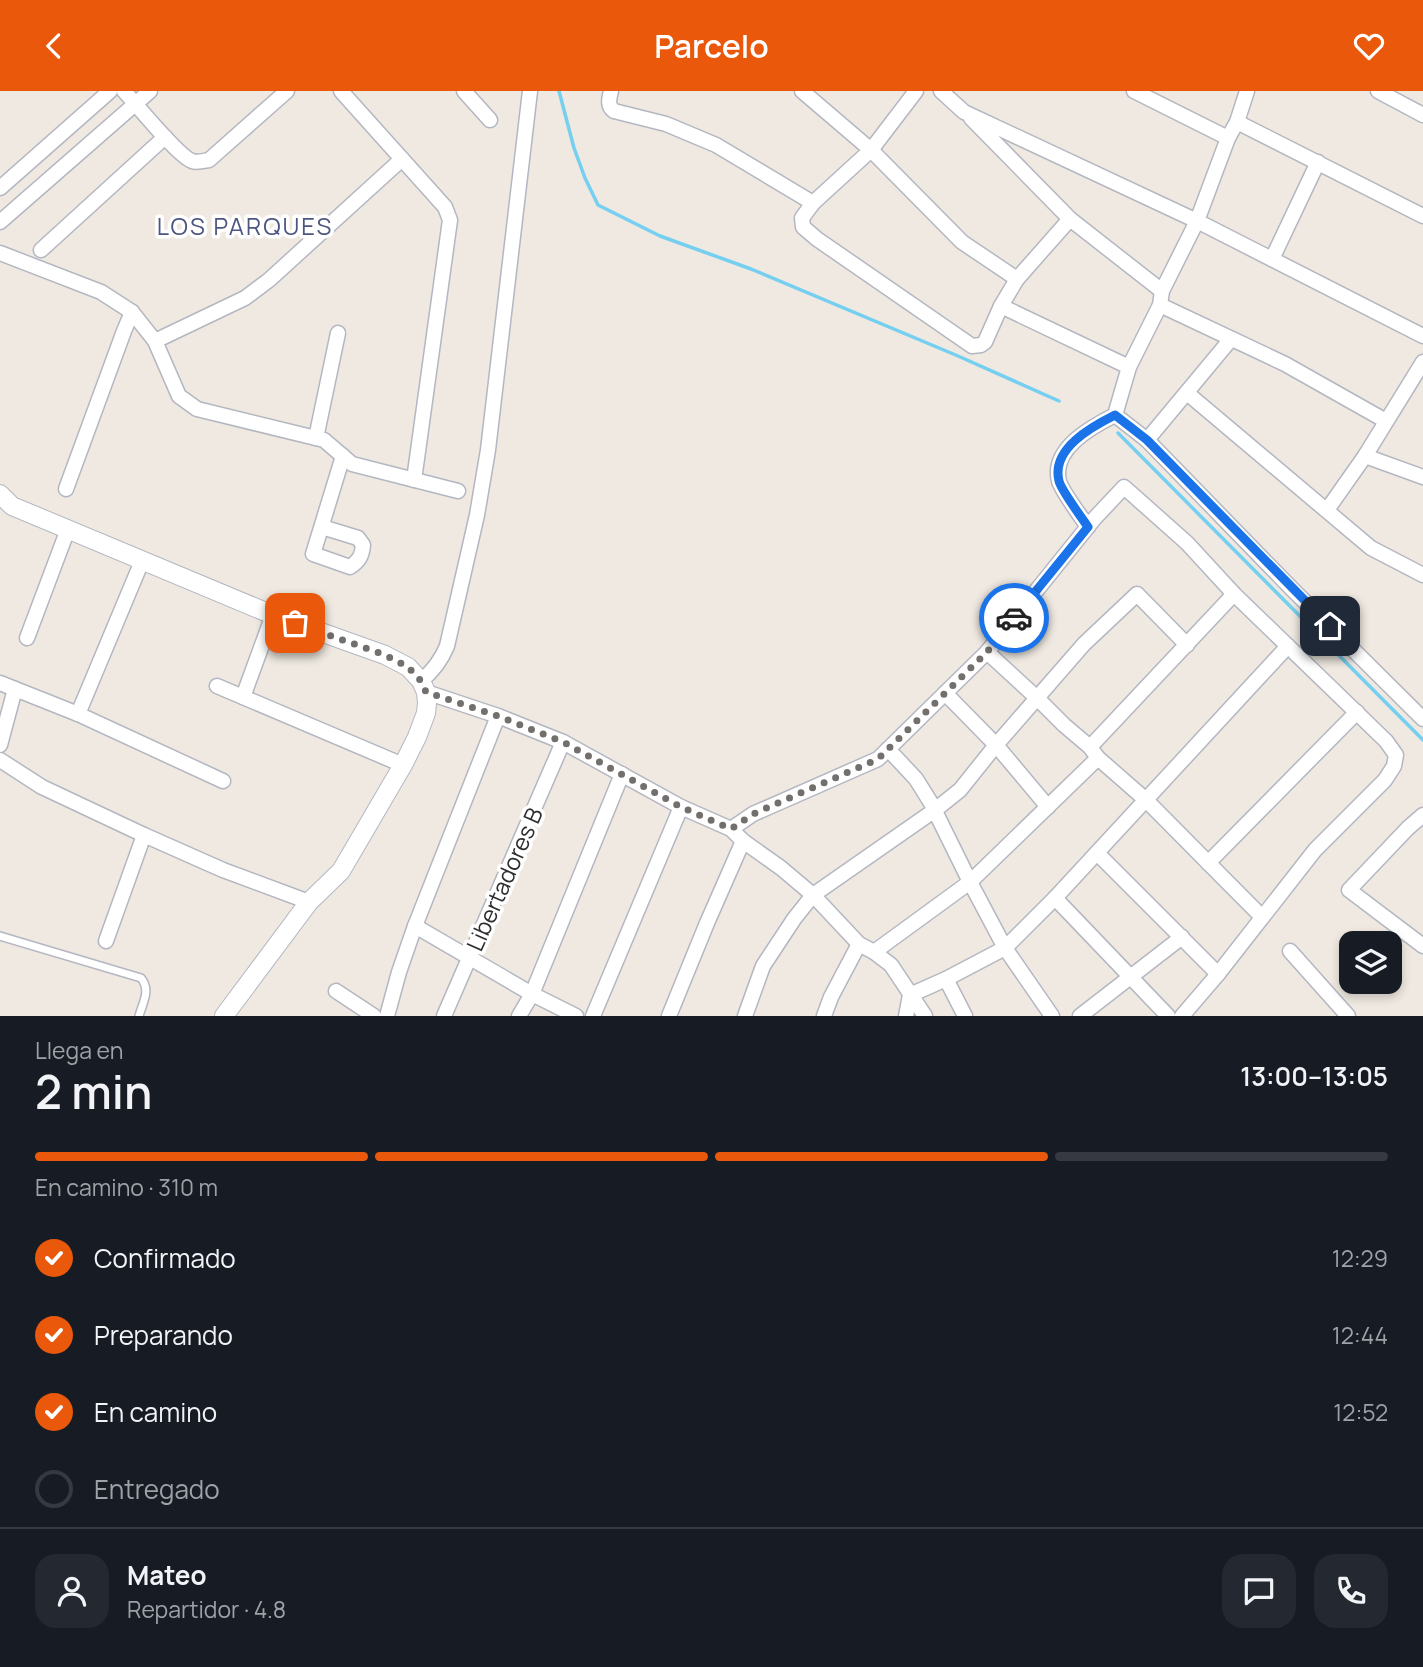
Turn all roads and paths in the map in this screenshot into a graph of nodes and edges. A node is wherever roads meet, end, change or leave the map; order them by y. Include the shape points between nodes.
1 (110, 91) edge
2 (124, 91) edge
3 (150, 91) edge
4 (286, 91) edge
5 (341, 91) edge
6 (464, 91) edge
7 (530, 91) edge
8 (611, 91) edge
9 (802, 91) edge
10 (916, 91) edge
11 (941, 91) edge
12 (1134, 91) edge
13 (1247, 91) edge
14 (1378, 91) edge
15 (136, 103) junction
16 (964, 112) junction
17 (1423, 115) edge
18 (490, 120) dead end
19 (1237, 122) junction
20 (165, 137) junction
21 (1228, 138) junction
22 (871, 150) junction
23 (402, 159) junction
24 (1318, 162) junction
25 (0, 187) edge
26 (813, 204) junction
27 (1423, 216) edge
28 (1070, 219) junction
29 (0, 222) edge
30 (1197, 222) junction
31 (41, 250) dead end
32 (0, 253) edge
33 (1272, 259) junction
34 (1017, 279) junction
35 (1161, 298) junction
36 (1001, 306) junction
37 (132, 312) junction
38 (338, 333) dead end
39 (1423, 336) edge
40 (1231, 339) junction
41 (155, 341) junction
42 (1423, 362) edge
43 (1129, 367) junction
44 (1187, 393) junction
45 (1115, 415) junction
46 (1386, 421) junction
47 (316, 438) junction
48 (1147, 440) junction
49 (343, 456) junction
50 (1365, 456) junction
51 (1423, 477) edge
52 (414, 479) junction
53 (66, 489) dead end
54 (458, 491) dead end
55 (0, 494) edge
56 (1327, 510) junction
57 (322, 527) dead end
58 (1088, 527) junction
59 (68, 529) junction
60 (142, 561) junction
61 (1423, 575) edge
62 (1234, 594) junction
63 (273, 615) junction
64 (27, 638) dead end
65 (1187, 645) junction
66 (1288, 646) junction
67 (987, 652) junction
68 (0, 683) edge
69 (217, 685) dead end
70 (423, 686) junction
71 (15, 689) junction
72 (945, 693) junction
73 (243, 697) junction
74 (1037, 698) junction
75 (1356, 712) junction
76 (78, 714) junction
77 (498, 716) junction
78 (1423, 719) edge
79 (563, 742) junction
80 (0, 745) edge
81 (996, 745) junction
82 (888, 749) junction
83 (1094, 753) junction
84 (0, 760) edge
85 (403, 765) junction
86 (622, 774) junction
87 (223, 782) dead end
88 (1146, 800) junction
89 (681, 807) junction
90 (1048, 807) junction
91 (935, 810) junction
92 (1423, 815) edge
93 (731, 829) junction
94 (144, 835) junction
95 (743, 841) junction
96 (1097, 853) junction
97 (1208, 863) junction
98 (970, 882) junction
99 (813, 895) junction
100 (1055, 898) junction
101 (309, 902) junction
102 (1262, 917) junction
103 (415, 926) junction
104 (0, 936) edge
105 (1182, 937) junction
106 (106, 941) dead end
107 (859, 944) junction
108 (1423, 946) edge
109 (1005, 948) junction
110 (874, 951) junction
111 (1290, 951) dead end
112 (470, 957) junction
113 (1218, 974) junction
114 (1131, 978) junction
115 (946, 979) junction
116 (336, 991) dead end
117 (533, 995) junction
118 (910, 995) junction
119 (1338, 1005) junction
120 (139, 1016) edge
121 (224, 1016) edge
122 (374, 1016) edge
123 (387, 1016) edge
124 (444, 1016) edge
125 (519, 1016) edge
126 (576, 1016) edge
127 (593, 1016) edge
128 (669, 1016) edge
129 (745, 1016) edge
130 (824, 1016) edge
131 (906, 1016) edge
132 (925, 1016) edge
133 (965, 1016) edge
134 (1052, 1016) edge
135 (1080, 1016) edge
136 (1168, 1016) edge
137 (1182, 1016) edge
138 (1326, 1016) edge
139 (1348, 1016) edge

1 - 25 street
2 - 15 street
3 - 15 street
4 - 20 street via 209,160 190,161
5 - 23 street
6 - 18 street
7 - 70 street via 477,515 447,646
8 - 26 street via 610,109 666,124 716,145
9 - 22 street
10 - 22 street
11 - 16 street
12 - 21 street
13 - 19 street
14 - 17 street
15 - 20 street
15 - 29 street
16 - 28 street
16 - 30 street
19 - 21 street
19 - 24 street
20 - 31 street
21 - 30 street
22 - 26 street
22 - 34 street via 962,242
23 - 41 street via 245,298
23 - 52 street via 445,207 450,220
24 - 27 street
24 - 33 street
26 - 36 street via 802,218 803,227 972,346 985,342
28 - 34 street
28 - 35 street
30 - 33 street
30 - 35 street
32 - 37 street via 101,292
33 - 39 street
34 - 36 street
35 - 40 street
35 - 43 street
36 - 43 street
37 - 41 street
37 - 53 street
38 - 47 street
40 - 44 street
40 - 46 street
41 - 47 street via 179,395 197,409
42 - 46 street
43 - 45 street
44 - 48 street
44 - 56 street
45 - 48 street
45 - 58 street via 1077,439 1058,464 1059,482
46 - 50 street
47 - 49 street
48 - 78 street
49 - 52 street via 352,464
49 - 57 street
50 - 51 street
50 - 56 street
52 - 54 street
55 - 59 street via 12,506
56 - 61 street via 1371,548
58 - 62 street via 1124,487
58 - 67 street
59 - 60 street
59 - 64 street
60 - 63 street
60 - 76 street
62 - 65 street
62 - 66 street
63 - 70 street via 385,655 408,667
63 - 73 street
65 - 74 street via 1137,594 1084,644
65 - 83 street
66 - 75 street
66 - 88 street
67 - 72 street
67 - 74 street
68 - 71 street
69 - 73 street
70 - 77 street
70 - 85 street via 426,713
71 - 76 street
71 - 80 street
72 - 81 street
72 - 82 street
73 - 85 street
74 - 81 street
74 - 83 street
75 - 97 street
75 - 102 street via 1396,755 1394,766 1315,850
76 - 87 street
77 - 79 street
77 - 103 street
79 - 86 street
79 - 112 street, Libertadores B
81 - 90 street
81 - 91 street via 960,790
82 - 91 street via 916,779
82 - 93 street via 878,759 753,814
83 - 88 street
83 - 90 street
84 - 94 street via 42,787
85 - 101 street via 341,871
86 - 89 street
86 - 117 street
88 - 96 street
88 - 97 street
89 - 93 street
89 - 127 street
90 - 98 street
91 - 98 street
91 - 99 street
92 - 108 street via 1349,890
93 - 95 street
94 - 101 street
94 - 106 street
95 - 99 street
95 - 128 street
96 - 100 street
96 - 105 street
97 - 102 street
98 - 109 street
98 - 110 street
99 - 107 street
99 - 129 street via 763,966
100 - 109 street
100 - 114 street
101 - 121 street
102 - 113 street
103 - 112 street
103 - 123 street
104 - 120 lane via 141,978 147,990
105 - 113 street
105 - 114 street
107 - 110 street
107 - 130 street
109 - 115 street
109 - 134 street
110 - 118 street via 891,965
111 - 119 street
112 - 117 street
112 - 124 street, Libertadores B
113 - 137 street
114 - 135 street
114 - 136 street
115 - 118 street
115 - 133 street
116 - 122 street
117 - 125 street
117 - 126 street
118 - 131 street
118 - 132 street
119 - 138 street
119 - 139 street

